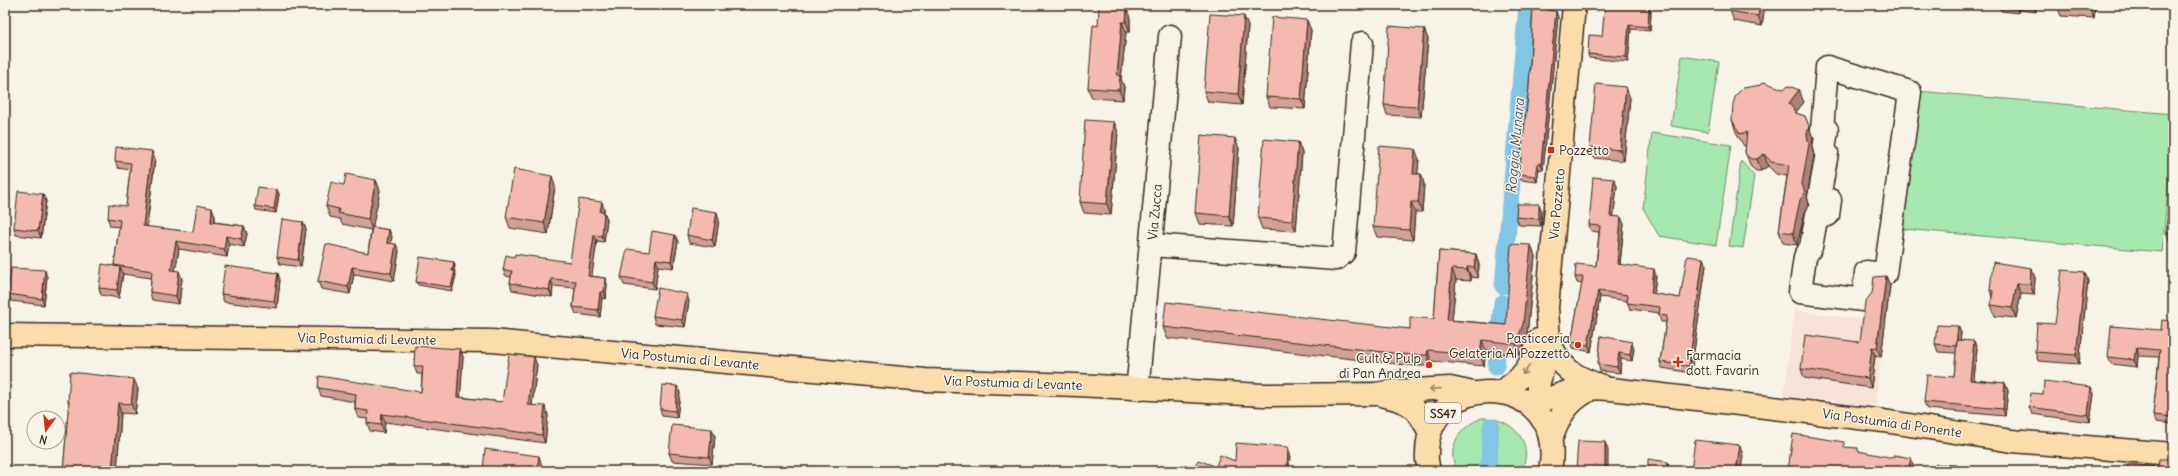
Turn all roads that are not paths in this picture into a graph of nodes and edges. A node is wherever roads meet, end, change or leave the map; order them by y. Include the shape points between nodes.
1 (1574, 5) edge
2 (1170, 36) dead end
3 (1362, 42) dead end
4 (1827, 68) joint
5 (1152, 246) junction
6 (1547, 308) junction
7 (5, 335) edge
8 (1549, 342) junction
9 (1140, 389) junction
10 (1601, 389) junction
11 (1500, 392) junction
12 (1473, 393) junction
13 (1375, 394) junction
14 (1533, 406) junction
15 (1430, 433) junction
16 (1551, 439) junction
17 (2173, 454) edge
18 (1429, 471) edge
19 (1550, 471) edge

1 - 6 main road, Via Pozzetto
2 - 5 street, Via Zucca
3 - 5 street via 1344,252 1336,259
4 - 4 street via 1822,130 1827,130 1824,149 1827,153 1819,198 1830,200 1828,215 1816,214 1812,246 1805,257 1800,292 1863,300 1866,272 1885,274 1910,92
5 - 9 street, Via Zucca via 1138,382
6 - 8 main road, Via Pozzetto
6 -> 11 main road, Via Pozzetto via 1530,366 1515,384
7 - 9 main road, Via Postumia di Levante via 492,341 925,380
8 - 10 main road, Via Postumia di Ponente via 1556,357 1570,372
8 - 14 main road, Via Pozzetto
9 - 13 main road, Via Postumia di Levante via 1264,396
10 - 14 main road, Via Postumia di Ponente via 1580,389
10 - 16 main road via 1567,406
10 - 17 main road, Via Postumia di Ponente via 1884,421 2012,441
11 - 12 main road, SS47
11 - 14 main road, SS47
12 -> 13 main road, Via Postumia di Levante via 1450,388
12 - 15 main road, SS47 via 1455,402 1440,415
13 - 15 main road, Via Postumia di Levante via 1396,398 1414,407
14 - 16 main road
15 - 18 main road, SS47 via 1427,453
16 - 19 main road via 1553,456

